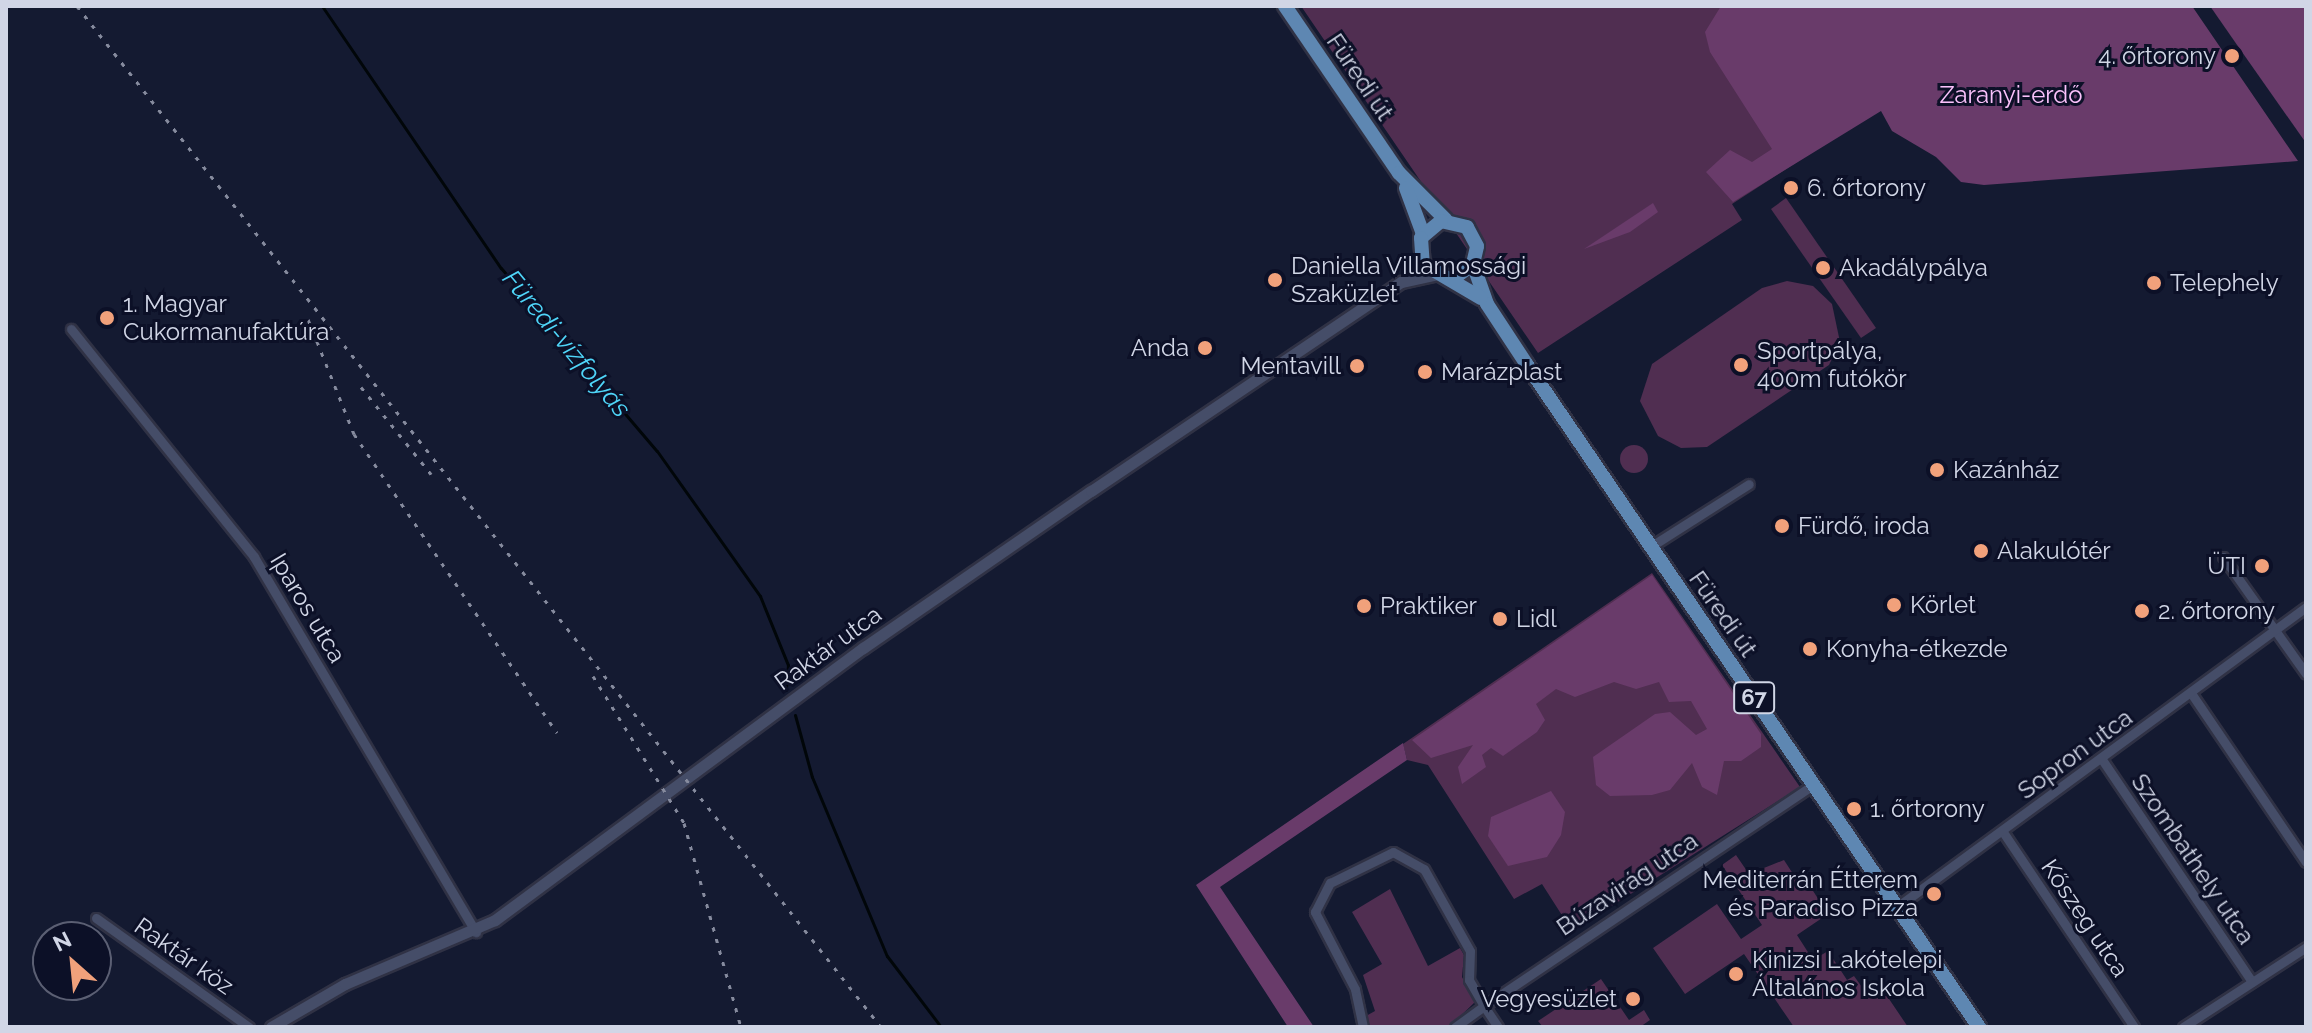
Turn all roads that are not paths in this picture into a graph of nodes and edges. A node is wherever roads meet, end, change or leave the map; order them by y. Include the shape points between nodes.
1 (1285, 6) edge
2 (1399, 173) junction
3 (1446, 220) junction
4 (1423, 234) junction
5 (1420, 255) junction
6 (1473, 264) junction
7 (1435, 275) junction
8 (1454, 278) junction
9 (1401, 282) junction
10 (1487, 304) junction
11 (71, 329) dead end
12 (1749, 484) dead end
13 (1650, 547) junction
14 (2223, 557) dead end
15 (2306, 607) edge
16 (2275, 630) junction
17 (2306, 674) edge
18 (2191, 693) junction
19 (2101, 758) junction
20 (1814, 784) junction
21 (2003, 832) junction
22 (2306, 862) edge
23 (1897, 907) junction
24 (96, 918) dead end
25 (476, 932) junction
26 (2306, 947) edge
27 (2252, 982) junction
28 (1484, 1006) junction
29 (249, 1027) edge
30 (271, 1027) edge
31 (1363, 1027) edge
32 (1455, 1027) edge
33 (1498, 1027) edge
34 (1979, 1027) edge
35 (2134, 1027) edge
36 (2183, 1027) edge

1 - 2 main road, Füredi út / 67
2 - 3 main road, Füredi út / 67
2 - 4 main road, Füredi út / 67
3 - 4 main road
3 - 6 main road, Füredi út / 67 via 1475,238
4 - 5 main road, Füredi út / 67
5 - 7 main road
5 - 9 street, Raktár utca
6 - 8 main road
6 - 10 main road, Füredi út / 67
7 - 8 main road, Füredi út / 67
7 - 9 street, Raktár utca
8 - 10 main road, Füredi út / 67
9 - 25 street, Raktár utca via 863,648
10 - 13 main road, Füredi út / 67
11 - 25 street, Iparos utca via 254,557
12 - 13 street
13 - 20 main road, Füredi út / 67
14 - 16 street
15 - 16 street, Sopron utca
16 - 17 street
16 - 18 street, Sopron utca
18 - 19 street, Sopron utca
18 - 22 street
19 - 21 street, Sopron utca
19 - 27 street, Szombathely utca
20 - 23 main road, Füredi út / 67
20 - 28 street, Búzavirág utca
21 - 23 street, Sopron utca
21 - 35 street, Kőszeg utca
23 - 34 main road, Füredi út / 67
24 - 29 street, Raktár köz
25 - 30 street, Raktár utca via 372,971
26 - 27 street
27 - 36 street
28 - 31 street via 1469,980 1470,951 1424,869 1387,852 1330,883 1315,912 1355,989
28 - 32 street, Búzavirág utca
28 - 33 street

